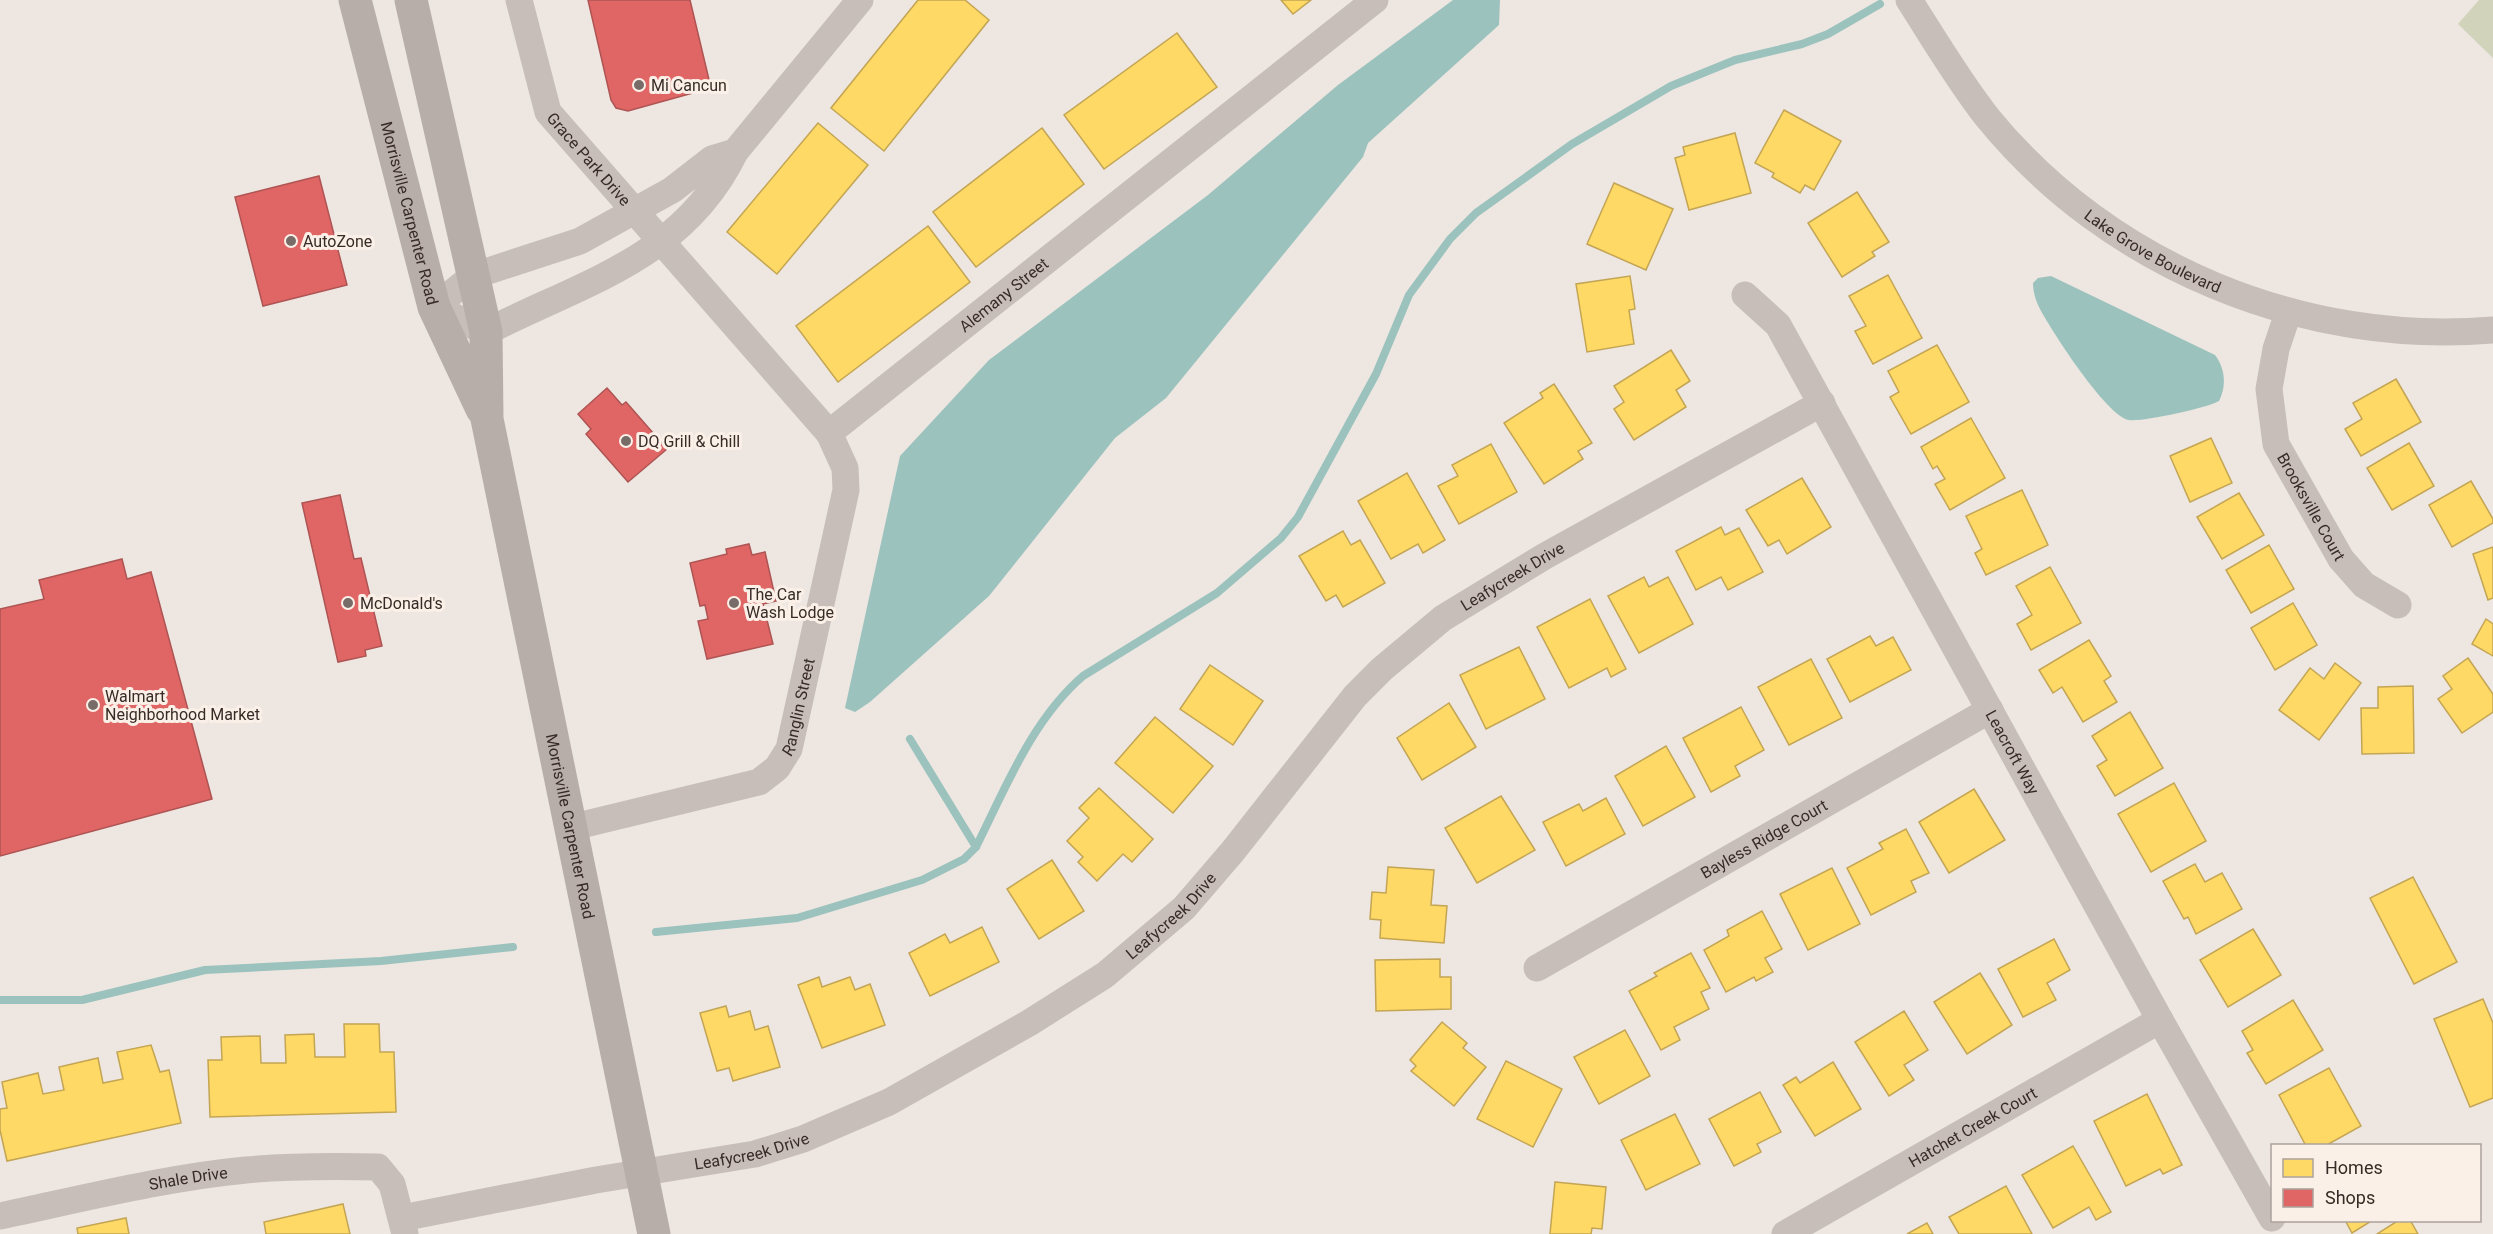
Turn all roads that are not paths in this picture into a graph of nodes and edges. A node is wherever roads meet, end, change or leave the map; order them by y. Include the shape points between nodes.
1 (355, 0) edge
2 (411, 0) edge
3 (519, 0) edge
4 (861, 0) edge
5 (1375, 0) edge
6 (1909, 0) edge
7 (735, 152) junction
8 (636, 212) junction
9 (664, 241) junction
10 (473, 276) junction
11 (1745, 295) dead end
12 (434, 307) junction
13 (2288, 313) junction
14 (2493, 330) edge
15 (486, 332) junction
16 (1822, 403) junction
17 (487, 419) junction
18 (829, 433) junction
19 (2398, 605) dead end
20 (1990, 710) junction
21 (569, 828) junction
22 (1537, 968) dead end
23 (2160, 1020) junction
24 (642, 1172) junction
25 (2271, 1215) edge
26 (16, 1221) edge
27 (404, 1226) edge
28 (654, 1234) edge
29 (1785, 1234) edge

1 - 12 main road, Morrisville Carpenter Road
2 - 10 main road, Morrisville Carpenter Road
3 - 8 street, Grace Park Drive via 548,112
4 - 7 street
5 - 18 street, Alemany Street
6 - 13 street, Lake Grove Boulevard via 1987,117 2018,152 2080,207 2140,249 2182,271
7 - 8 street via 712,159
7 - 9 street via 721,181
8 - 9 street
8 - 10 street via 580,241
9 - 15 street via 596,282
9 - 18 street
10 - 12 street
10 - 15 main road, Morrisville Carpenter Road
11 - 16 street, Leacroft Way via 1778,325
12 - 15 street
12 - 17 main road, Morrisville Carpenter Road
13 - 14 street, Lake Grove Boulevard via 2381,330
13 - 19 street, Brooksville Court via 2268,389 2276,444 2341,559 2364,585
15 - 17 main road, Morrisville Carpenter Road
16 - 20 street, Leacroft Way
16 - 24 street, Leafycreek Drive via 1545,556 1435,624 1355,696 1184,908 1105,975 1070,998 852,1120 755,1154
17 - 21 main road, Morrisville Carpenter Road
18 - 21 street, Ranglin Street via 845,468 846,490 789,749 777,768 759,782
20 - 22 street, Bayless Ridge Court
20 - 23 street, Leacroft Way
21 - 24 main road, Morrisville Carpenter Road
23 - 25 street, Leacroft Way
23 - 29 street, Hatchet Creek Court
24 - 27 street, Leafycreek Drive
24 - 28 main road, Morrisville Carpenter Road
26 - 27 street, Shale Drive via 158,1182 308,1166 378,1167 392,1184

